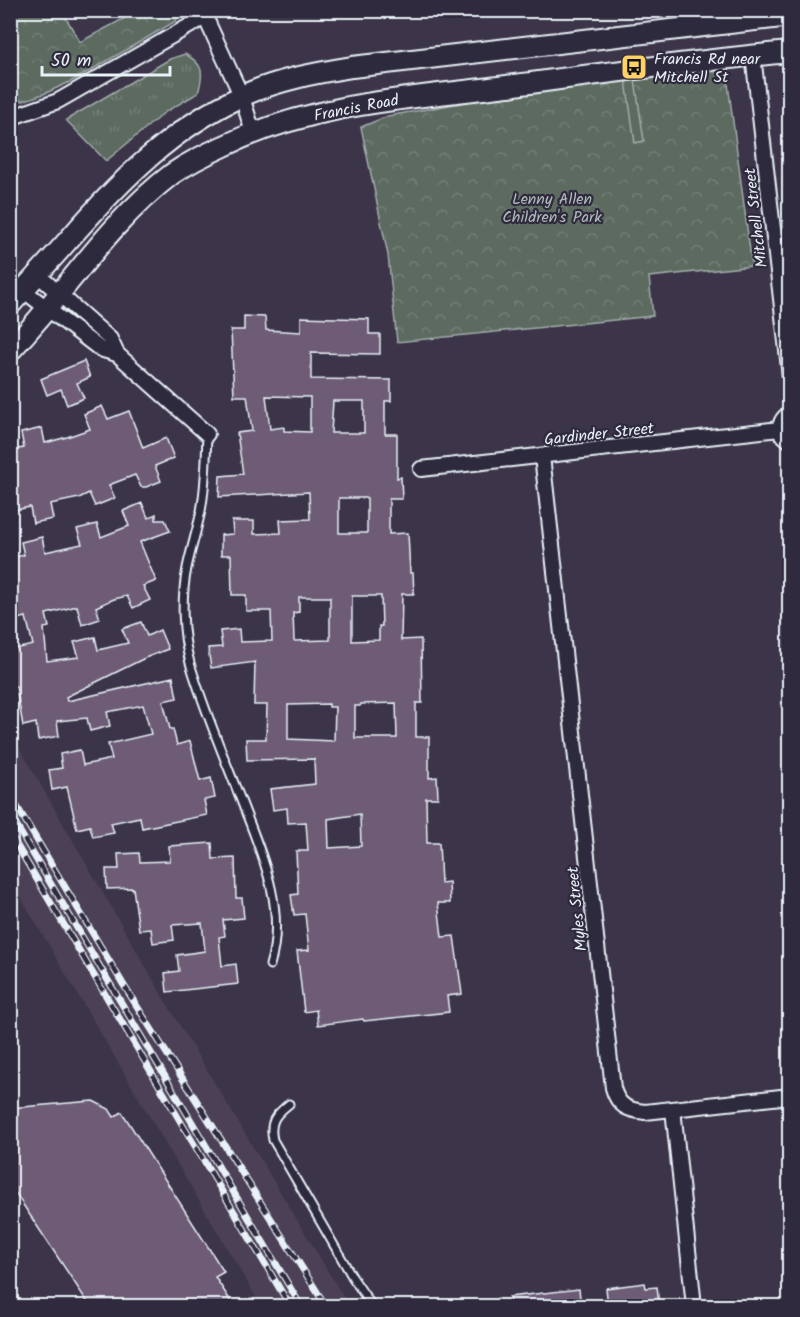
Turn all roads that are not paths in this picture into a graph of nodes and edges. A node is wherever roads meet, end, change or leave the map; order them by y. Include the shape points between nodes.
1 (203, 14) edge
2 (789, 16) edge
3 (789, 52) edge
4 (753, 55) junction
5 (242, 96) junction
6 (10, 118) edge
7 (253, 132) junction
8 (38, 274) junction
9 (23, 290) junction
10 (60, 293) junction
11 (10, 305) edge
12 (47, 310) junction
13 (10, 351) edge
14 (117, 354) junction
15 (789, 376) edge
16 (789, 414) edge
17 (780, 429) junction
18 (207, 434) joint
19 (789, 441) edge
20 (542, 456) junction
21 (421, 469) dead end
22 (270, 966) dead end
23 (789, 1096) edge
24 (289, 1104) dead end
25 (673, 1109) junction
26 (372, 1306) edge
27 (694, 1306) edge

1 - 5 street
1 - 6 street via 57,101
2 - 5 main road via 352,67 295,78
3 - 4 main road, Francis Road
4 - 7 main road, Francis Road via 366,103
4 - 15 street, Mitchell Street
5 - 7 street
5 - 8 main road via 151,154 106,196
7 - 10 main road, Francis Road via 172,174 102,241
8 - 9 main road
8 - 10 street
9 - 11 main road
9 - 12 street
10 - 12 main road, Francis Road
10 - 14 street via 110,339
12 - 13 main road, Francis Road
12 - 14 street via 100,349
14 - 18 street
16 - 17 street
17 - 19 street
17 - 20 street, Gardinder Street
18 - 22 lane via 202,509 184,589 186,646 271,883 275,928
20 - 21 street, Gardinder Street
20 - 25 street, Myles Street via 613,1088 620,1104 627,1109
23 - 25 street
24 - 26 lane via 274,1120 273,1140
25 - 27 street

